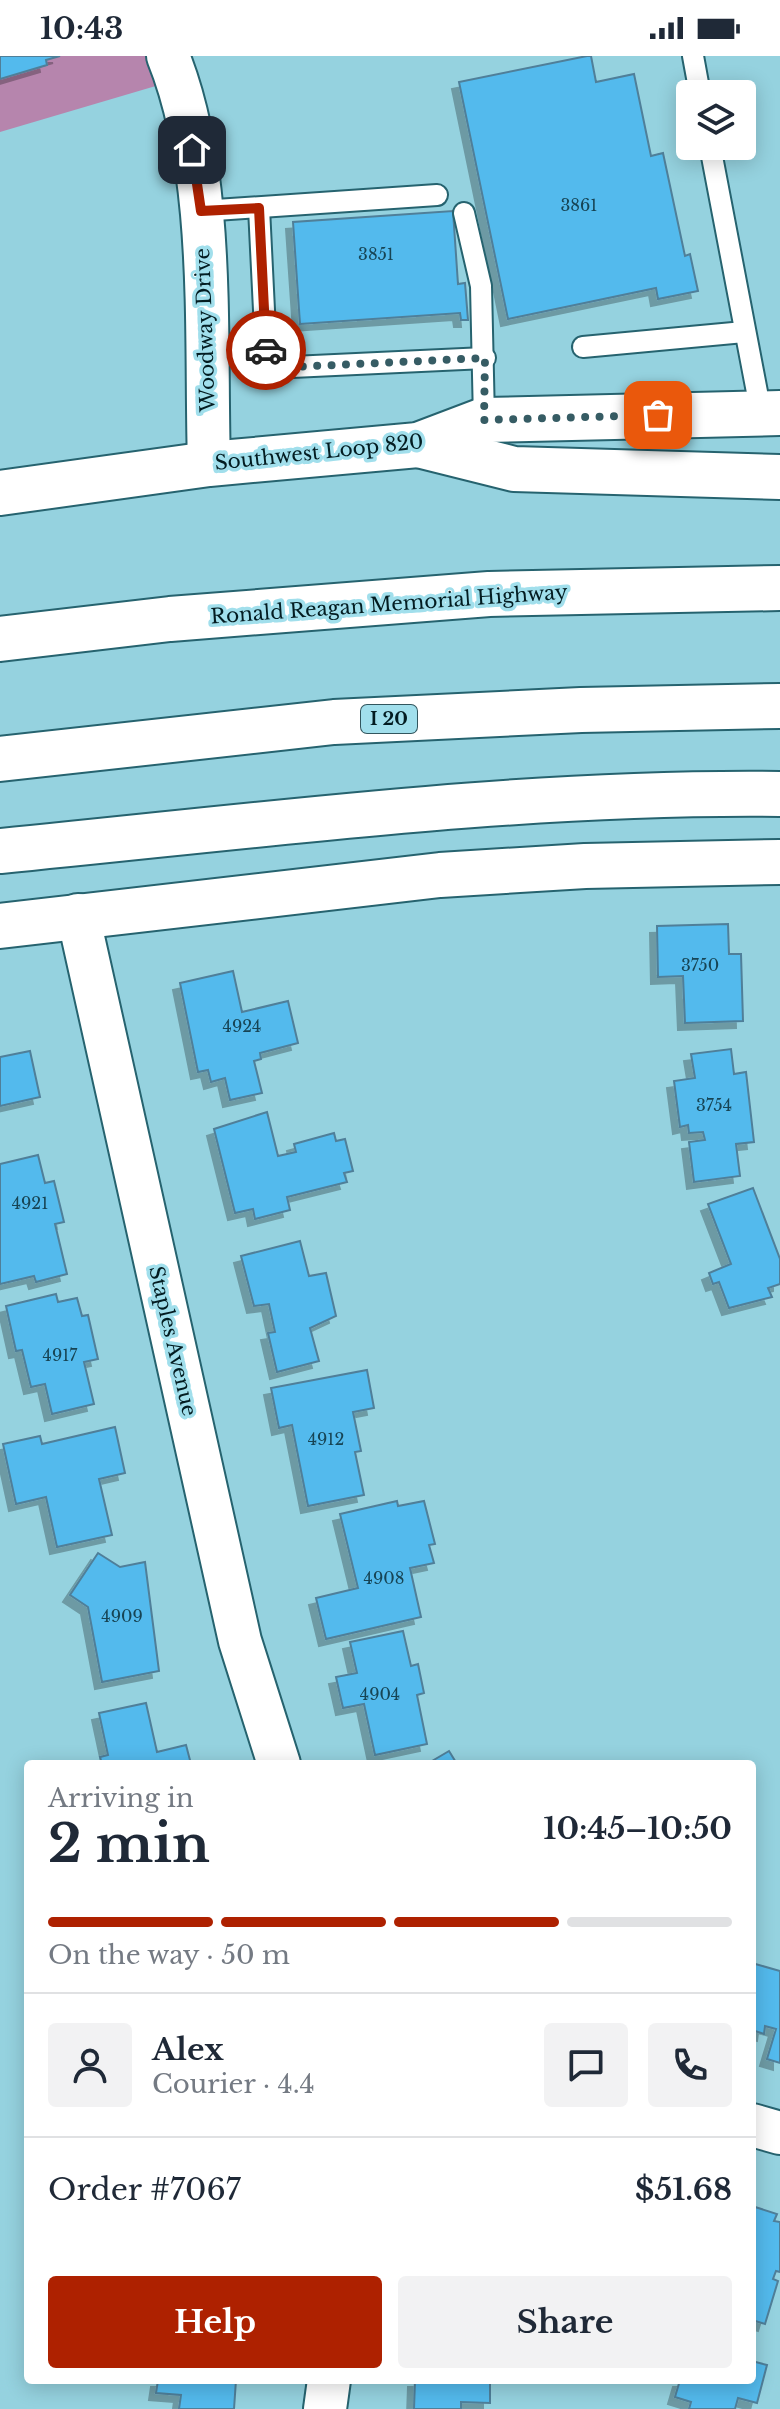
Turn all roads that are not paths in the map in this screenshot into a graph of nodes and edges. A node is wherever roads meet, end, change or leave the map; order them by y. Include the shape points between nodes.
1 (168, 56) edge
2 (693, 56) edge
3 (697, 80) edge
4 (713, 160) edge
5 (437, 195) dead end
6 (259, 208) junction
7 (201, 211) junction
8 (464, 213) dead end
9 (744, 332) junction
10 (583, 347) dead end
11 (485, 358) junction
12 (771, 413) edge
13 (484, 420) junction
14 (418, 445) junction
15 (209, 464) junction
16 (780, 477) edge
17 (0, 493) edge
18 (780, 588) edge
19 (0, 639) edge
20 (780, 706) edge
21 (0, 759) edge
22 (780, 794) edge
23 (0, 851) edge
24 (780, 862) edge
25 (78, 915) junction
26 (0, 926) edge
27 (278, 1760) edge
28 (756, 2126) edge
29 (780, 2133) edge
30 (328, 2384) edge
31 (325, 2409) edge

1 - 7 street, Woodway Drive via 188,120
2 - 3 lane
4 - 9 lane
5 - 6 lane
6 - 7 lane
6 - 11 lane via 266,351 276,362 292,367
7 - 15 street, Woodway Drive
8 - 11 lane via 481,286
9 - 10 lane
9 - 12 lane
11 - 13 lane
12 - 13 main road, Southwest Loop 820
13 - 14 main road, Southwest Loop 820
14 - 15 main road, Southwest Loop 820
14 - 16 main road via 514,469
15 - 17 main road, Southwest Loop 820
18 - 19 main road, Ronald Reagan Memorial Highway via 489,594 170,619
20 - 21 main road, I 20 via 334,722
22 - 23 main road via 506,802
24 - 25 main road via 440,875
25 - 26 main road
25 - 27 street, Staples Avenue via 240,1641
28 - 29 street
30 - 31 street

